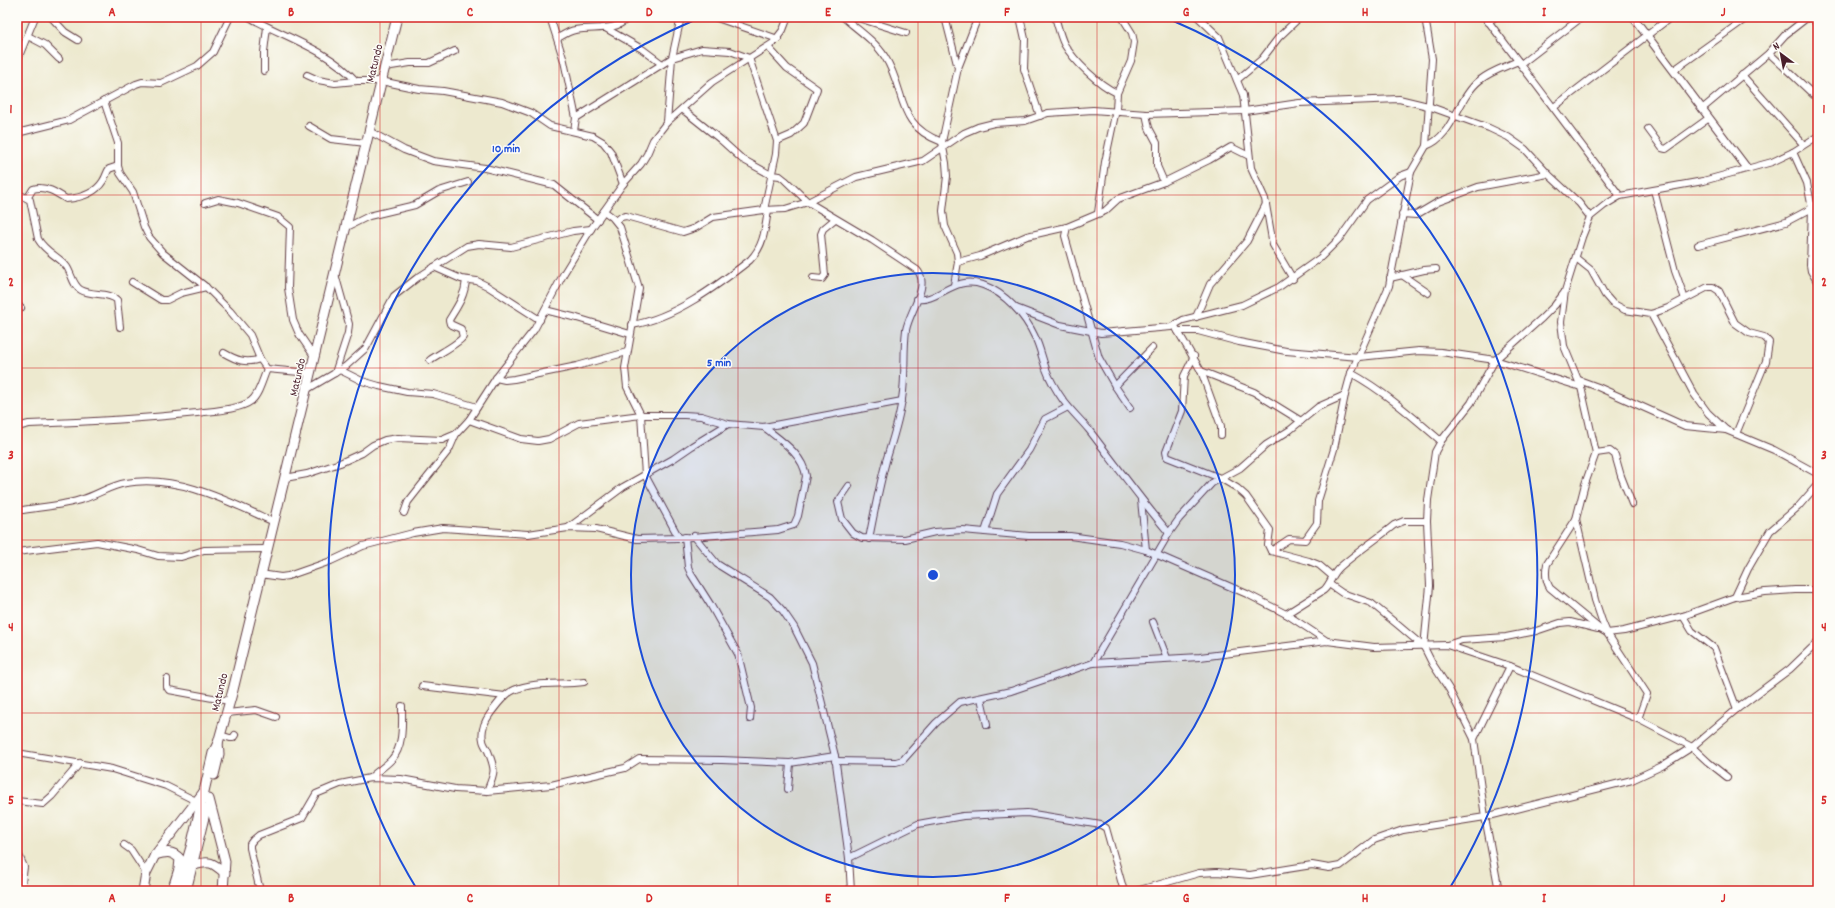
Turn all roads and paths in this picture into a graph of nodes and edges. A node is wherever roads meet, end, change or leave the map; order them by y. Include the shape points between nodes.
1 (35, 17) edge
2 (51, 17) edge
3 (230, 17) edge
4 (249, 17) edge
5 (397, 17) edge
6 (550, 17) edge
7 (629, 17) edge
8 (681, 17) edge
9 (714, 17) edge
10 (788, 17) edge
11 (843, 17) edge
12 (855, 17) edge
13 (945, 17) edge
14 (978, 17) edge
15 (1020, 17) edge
16 (1055, 17) edge
17 (1122, 17) edge
18 (1198, 17) edge
19 (1300, 17) edge
20 (1425, 17) edge
21 (1495, 17) edge
22 (1582, 17) edge
23 (1633, 17) edge
24 (1671, 17) edge
25 (1748, 17) edge
26 (1795, 17) edge
27 (1808, 17) edge
28 (1812, 17) edge
29 (1486, 19) edge
30 (1801, 22) junction
31 (1818, 26) edge
32 (267, 27) junction
33 (607, 28) junction
34 (906, 33) dead end
35 (1646, 35) junction
36 (28, 36) junction
37 (558, 38) junction
38 (778, 38) junction
39 (78, 40) dead end
40 (768, 48) junction
41 (455, 51) dead end
42 (1769, 53) junction
43 (672, 58) junction
44 (749, 58) junction
45 (59, 59) dead end
46 (17, 61) edge
47 (1519, 63) junction
48 (662, 64) junction
49 (385, 68) junction
50 (958, 68) junction
51 (1674, 70) junction
52 (264, 71) dead end
53 (307, 75) dead end
54 (1742, 75) junction
55 (356, 80) junction
56 (1237, 80) junction
57 (381, 81) junction
58 (1117, 93) junction
59 (1818, 99) edge
60 (104, 101) junction
61 (1428, 106) junction
62 (1554, 107) junction
63 (682, 109) junction
64 (1702, 109) junction
65 (1116, 110) junction
66 (1245, 111) junction
67 (1146, 114) junction
68 (1040, 116) junction
69 (1455, 116) junction
70 (576, 118) junction
71 (1709, 118) junction
72 (667, 122) junction
73 (309, 126) dead end
74 (1648, 129) dead end
75 (369, 131) junction
76 (574, 131) junction
77 (17, 132) edge
78 (1818, 136) edge
79 (777, 141) junction
80 (942, 142) junction
81 (366, 143) junction
82 (1803, 144) junction
83 (1426, 146) junction
84 (943, 149) junction
85 (1793, 152) junction
86 (1249, 156) junction
87 (118, 166) junction
88 (1748, 168) junction
89 (1411, 172) junction
90 (1548, 174) junction
91 (771, 175) junction
92 (468, 182) dead end
93 (1164, 182) junction
94 (623, 184) junction
95 (1654, 190) junction
96 (17, 193) edge
97 (1620, 196) junction
98 (28, 197) junction
99 (808, 202) junction
100 (204, 203) dead end
101 (1266, 204) junction
102 (1818, 206) edge
103 (1812, 209) junction
104 (766, 210) junction
105 (604, 211) junction
106 (1098, 214) junction
107 (1402, 214) junction
108 (1590, 218) junction
109 (835, 219) junction
110 (598, 220) junction
111 (616, 221) junction
112 (1067, 227) junction
113 (346, 228) junction
114 (591, 229) junction
115 (1698, 245) dead end
116 (1576, 258) junction
117 (958, 262) junction
118 (434, 267) junction
119 (1436, 269) dead end
120 (1415, 272) junction
121 (336, 274) junction
122 (1402, 275) junction
123 (813, 278) dead end
124 (1390, 278) junction
125 (1293, 279) junction
126 (466, 280) junction
127 (132, 282) dead end
128 (1414, 282) junction
129 (1818, 283) edge
130 (954, 285) junction
131 (206, 287) junction
132 (1565, 291) junction
133 (1428, 293) dead end
134 (917, 299) junction
135 (1685, 299) junction
136 (1016, 308) junction
137 (545, 310) junction
138 (1651, 314) junction
139 (1196, 317) junction
140 (540, 320) junction
141 (632, 325) junction
142 (120, 327) dead end
143 (1176, 328) junction
144 (1091, 333) junction
145 (630, 334) junction
146 (1152, 348) dead end
147 (627, 352) junction
148 (224, 353) dead end
149 (314, 356) junction
150 (1194, 356) junction
151 (1359, 357) junction
152 (260, 359) junction
153 (430, 360) dead end
154 (1495, 360) junction
155 (267, 369) junction
156 (337, 371) junction
157 (1201, 371) junction
158 (310, 373) junction
159 (1351, 373) junction
160 (496, 378) junction
161 (1578, 380) junction
162 (1115, 386) junction
163 (1581, 387) junction
164 (306, 390) junction
165 (1345, 395) junction
166 (902, 401) junction
167 (477, 407) junction
168 (1068, 407) junction
169 (1130, 408) dead end
170 (641, 416) junction
171 (469, 420) junction
172 (1301, 421) junction
173 (728, 424) junction
174 (17, 427) edge
175 (764, 427) junction
176 (1726, 430) junction
177 (456, 434) junction
178 (1736, 434) junction
179 (1221, 435) dead end
180 (1441, 441) junction
181 (1596, 453) junction
182 (1818, 474) edge
183 (645, 475) junction
184 (285, 478) junction
185 (1220, 478) junction
186 (1818, 484) edge
187 (849, 486) dead end
188 (1141, 500) junction
189 (1632, 504) dead end
190 (17, 510) edge
191 (404, 513) dead end
192 (1576, 519) junction
193 (1427, 521) junction
194 (274, 522) junction
195 (568, 528) junction
196 (985, 532) junction
197 (1169, 533) junction
198 (694, 536) junction
199 (682, 537) junction
200 (869, 538) junction
201 (267, 549) junction
202 (1146, 550) junction
203 (1270, 551) junction
204 (17, 552) edge
205 (1157, 555) junction
206 (260, 574) junction
207 (1332, 576) junction
208 (1329, 584) junction
209 (1818, 590) edge
210 (1735, 597) junction
211 (1286, 614) junction
212 (1684, 616) junction
213 (1153, 622) dead end
214 (1600, 629) junction
215 (1607, 633) junction
216 (1327, 641) junction
217 (1818, 642) edge
218 (1447, 645) junction
219 (1424, 647) junction
220 (1167, 658) junction
221 (1094, 664) junction
222 (1510, 666) junction
223 (167, 679) dead end
224 (584, 682) dead end
225 (422, 686) dead end
226 (506, 696) junction
227 (981, 698) junction
228 (230, 701) junction
229 (402, 706) dead end
230 (1737, 709) junction
231 (226, 713) junction
232 (276, 717) dead end
233 (750, 719) dead end
234 (1638, 719) junction
235 (987, 725) dead end
236 (234, 735) dead end
237 (219, 739) junction
238 (1474, 739) junction
239 (1692, 747) junction
240 (17, 753) edge
241 (835, 759) junction
242 (80, 763) junction
243 (790, 763) junction
244 (1727, 777) dead end
245 (370, 778) junction
246 (788, 789) dead end
247 (205, 790) junction
248 (487, 791) junction
249 (208, 799) junction
250 (17, 801) edge
251 (196, 801) junction
252 (1485, 817) junction
253 (17, 844) edge
254 (124, 845) dead end
255 (155, 855) junction
256 (849, 858) junction
257 (194, 865) junction
258 (146, 873) junction
259 (225, 873) junction
260 (21, 891) edge
261 (143, 891) edge
262 (172, 891) edge
263 (178, 891) edge
264 (186, 891) edge
265 (222, 891) edge
266 (260, 891) edge
267 (851, 891) edge
268 (1125, 891) edge
269 (1136, 891) edge
270 (1499, 891) edge

1 - 36 street
2 - 39 street via 65,32
3 - 60 street via 213,52 197,66 161,83 136,84
4 - 32 street
5 - 49 main road, Matundo
6 - 37 street
7 - 33 street via 620,25
8 - 43 street
9 - 38 street
10 - 38 street
11 - 80 street via 867,37 885,58 911,121 920,132
12 - 34 street
13 - 50 street
14 - 50 street
15 - 68 street via 1025,40 1024,67
16 - 58 street via 1064,43 1073,56 1106,88
17 - 58 street via 1134,42 1131,61
18 - 56 street via 1219,37
19 - 56 street via 1279,37 1262,59
20 - 61 street via 1432,59
21 - 29 street
22 - 47 street
23 - 35 street
24 - 35 street
25 - 51 street
26 - 30 street
27 - 30 street
28 - 31 street
29 - 47 street
30 - 42 street
32 - 52 street
32 - 55 street via 316,50 347,70
33 - 37 street via 576,30
33 - 48 street
35 - 51 street
35 - 62 street
36 - 45 street via 45,45
36 - 46 street
37 - 70 street
38 - 40 street
40 - 44 street
40 - 79 street via 787,68 817,89 804,123 791,135
41 - 49 street via 429,63 410,63
42 - 54 street
42 - 59 street
43 - 44 street via 702,49 730,51
43 - 48 street
43 - 72 street
44 - 63 street via 712,82
44 - 79 street
47 - 62 street
47 - 69 street via 1494,71 1479,81
48 - 70 street
49 - 57 main road, Matundo
50 - 80 street
51 - 64 street
53 - 55 street via 329,82
54 - 64 street
54 - 82 street
55 - 57 street
56 - 66 street via 1243,95
57 - 75 main road, Matundo
57 - 76 street via 502,102 531,114 550,126
58 - 65 street
60 - 77 street via 64,122
60 - 87 street via 118,142
61 - 66 street via 1399,99 1299,103
61 - 69 street
61 - 83 street
62 - 97 street
63 - 72 street
63 - 91 street via 742,159
64 - 71 street
65 - 67 street
65 - 68 street via 1072,110
65 - 106 street
66 - 67 street
66 - 86 street
67 - 93 street via 1149,128 1157,143 1157,166
68 - 84 street via 1025,121 994,123 978,128 964,133
69 - 83 street via 1442,136 1433,144
69 - 90 street via 1508,137 1525,148
70 - 76 street
71 - 74 street via 1666,149 1662,148
71 - 88 street
72 - 94 street via 653,140 641,164
73 - 81 street via 331,139
75 - 81 main road, Matundo
75 - 110 street via 404,150 433,161 485,168 554,185
76 - 94 street via 593,136 603,142 612,152
78 - 82 street
79 - 91 street
80 - 84 street
81 - 113 main road, Matundo
82 - 85 street
83 - 89 street
84 - 99 street via 916,163 856,178
84 - 117 street via 947,176 943,211 945,226 957,253
85 - 88 street via 1772,162
85 - 103 street via 1807,183
86 - 93 street via 1231,147
86 - 101 street via 1251,168
87 - 98 street via 109,169 95,190 81,197 66,199 56,192 38,188 33,189
87 - 131 street via 122,178 133,192 149,237 164,253
88 - 95 street via 1703,181
89 - 107 street
89 - 125 street via 1367,200 1340,238
90 - 107 street via 1478,187 1438,202 1416,215
90 - 108 street via 1579,203
91 - 99 street via 780,176
91 - 104 street
92 - 113 street via 439,191 415,205 369,216
93 - 106 street via 1118,198 1107,210
94 - 105 street
95 - 97 street
95 - 135 street
96 - 98 street
97 - 108 street via 1604,205
98 - 142 street via 41,244 66,267 77,288 114,298
99 - 104 street via 786,209
99 - 109 street
100 - 149 street via 218,198 238,203 278,217 290,227 288,288 293,320
101 - 125 street via 1273,245
101 - 139 street via 1247,241 1210,284
102 - 103 street
103 - 115 street via 1786,222
103 - 129 street via 1810,265 1813,277
104 - 111 street via 712,217 683,232 626,216
104 - 141 street via 762,243 750,260 689,302 656,319
105 - 110 street
105 - 111 street
106 - 112 street
107 - 124 street
108 - 116 street
109 - 123 street via 821,234 825,275 822,279
109 - 134 street via 917,270 923,283
110 - 114 street
111 - 141 street via 639,288
112 - 117 street via 1027,236
112 - 144 street via 1065,236
113 - 121 main road, Matundo
114 - 118 street via 511,247 472,244
114 - 137 street
116 - 132 street
116 - 138 street via 1591,270 1605,295 1618,308
117 - 130 street
118 - 126 street
118 - 156 street via 394,296 366,348
119 - 120 street
120 - 122 street
120 - 128 street
121 - 149 main road, Matundo
121 - 156 street via 349,324
122 - 124 street
122 - 128 street
124 - 151 street
125 - 139 street via 1261,298
126 - 140 street via 487,286
126 - 153 street via 462,298 449,323 461,329 463,337
127 - 131 street via 161,300
128 - 133 street
130 - 134 street via 927,300
130 - 136 street via 981,284 995,290
131 - 152 street via 248,331
132 - 154 street via 1555,305
132 - 161 street via 1562,335
134 - 166 street via 906,331
135 - 138 street
135 - 178 street via 1708,287 1716,288 1735,323 1769,342 1766,361
136 - 144 street via 1060,325
136 - 168 street via 1033,332 1052,383
137 - 140 street
137 - 145 street
138 - 176 street via 1694,394 1708,413
139 - 143 street
140 - 160 street
141 - 145 street
143 - 144 street
143 - 150 street
143 - 151 street via 1286,351
144 - 162 street via 1099,358
145 - 147 street
146 - 162 street
147 - 160 street via 514,379
147 - 170 street via 627,387
148 - 152 street via 238,360
149 - 158 main road, Matundo
150 - 157 street
150 - 185 street via 1184,376 1182,411 1166,455 1167,458
151 - 154 street via 1419,350
151 - 159 street
152 - 155 street
154 - 163 street
154 - 180 street via 1471,403
155 - 158 street
155 - 174 street via 255,397 247,404 239,406 149,418 29,424
156 - 164 street
156 - 167 street via 379,386 433,394
157 - 172 street via 1254,392
157 - 179 street via 1221,426
158 - 164 main road, Matundo
159 - 165 street
159 - 180 street via 1396,403
160 - 167 street
161 - 163 street
161 - 176 street via 1685,426
162 - 169 street
163 - 181 street
164 - 184 main road, Matundo
165 - 172 street via 1318,407
165 - 203 street via 1334,449 1318,501 1317,523 1305,540 1289,539
166 - 175 street
166 - 200 street
167 - 171 street
168 - 188 street via 1088,429
168 - 196 street via 1045,419 1030,450 997,494
170 - 171 street via 578,423 554,437 538,441 522,439
170 - 173 street via 701,416
170 - 183 street
171 - 177 street
172 - 185 street via 1266,445 1240,468
173 - 175 street
173 - 183 street
175 - 198 street via 788,446 805,470 796,523 778,530
176 - 178 street
177 - 184 street via 442,440 385,440 340,463
177 - 191 street via 448,450 408,502
178 - 182 street via 1774,450
180 - 193 street via 1432,464
181 - 189 street via 1610,451 1615,455
181 - 192 street
183 - 195 street via 623,487
183 - 199 street
184 - 194 main road, Matundo
185 - 197 street via 1209,486
185 - 203 street via 1242,492 1267,524
186 - 210 street via 1798,507 1770,531
187 - 200 street via 838,502 839,512 853,533 862,538
188 - 197 street
188 - 202 street
190 - 194 street via 80,500 124,483 138,481 194,489 227,500
192 - 214 street via 1547,564 1546,578 1550,588
192 - 215 street via 1595,600
193 - 207 street via 1404,521 1394,525
193 - 219 street via 1430,586
194 - 201 main road, Matundo
195 - 199 street via 596,530 636,539
195 - 206 street via 528,534 443,528 413,532 363,546 331,561 288,576
196 - 200 street via 949,530 905,539
196 - 202 street via 1070,536 1120,543
197 - 205 street
198 - 199 street
198 - 241 street via 717,564 770,597 794,627 812,663
199 - 233 street via 690,574 734,644 740,659 751,708
201 - 204 street via 204,550 181,558 158,556 97,542
201 - 206 main road, Matundo
202 - 205 street
203 - 207 street via 1309,561
205 - 211 street
205 - 221 street
206 - 228 main road, Matundo
207 - 208 street
208 - 211 street via 1324,590
208 - 219 street via 1342,593 1371,603
209 - 210 street via 1765,592
210 - 212 street
211 - 216 street
212 - 215 street
212 - 230 street via 1692,631 1714,648
213 - 220 street
214 - 215 street
214 - 218 street via 1560,622 1536,631 1506,637 1462,640
215 - 234 street via 1647,694
216 - 219 street via 1374,647
216 - 220 street via 1200,657
217 - 230 street via 1790,669
218 - 219 street
218 - 222 street
219 - 238 street
220 - 221 street
221 - 227 street
222 - 234 street
222 - 238 street
223 - 228 street via 167,687 170,690
224 - 226 street via 528,687 513,690
225 - 226 street
226 - 248 street via 487,719 483,730 483,740 494,772
227 - 235 street
227 - 241 street via 965,700 956,705 903,760 896,762
228 - 231 main road, Matundo
229 - 245 street via 402,730 396,753
230 - 239 street
231 - 232 street via 256,710
231 - 237 main road, Matundo
234 - 239 street
236 - 237 street via 233,738
237 - 247 main road via 213,753
237 - 249 main road via 219,754
238 - 252 street
239 - 244 street
239 - 252 street via 1662,766 1632,780
240 - 242 street
241 - 243 street
241 - 256 street
242 - 250 street via 43,804
242 - 251 street via 166,786
243 - 246 street
243 - 248 street via 639,759 626,768 551,785
245 - 248 street via 400,779 455,789
245 - 266 street via 340,784 316,794 302,818 252,840 250,848
247 - 251 main road
247 - 263 main road
249 - 257 main road
249 - 259 main road via 225,861
251 - 255 main road
252 - 269 street via 1387,834 1374,840 1340,866 1323,868 1312,865 1250,875 1199,873
252 - 270 street
253 - 260 street via 24,867
254 - 258 street via 131,850
255 - 258 main road
255 - 262 main road via 170,852 180,859
256 - 267 street
256 - 268 street via 927,821 963,816 1027,813 1101,825 1106,828
257 - 259 main road via 210,862
257 - 264 main road
258 - 261 main road
259 - 265 main road

